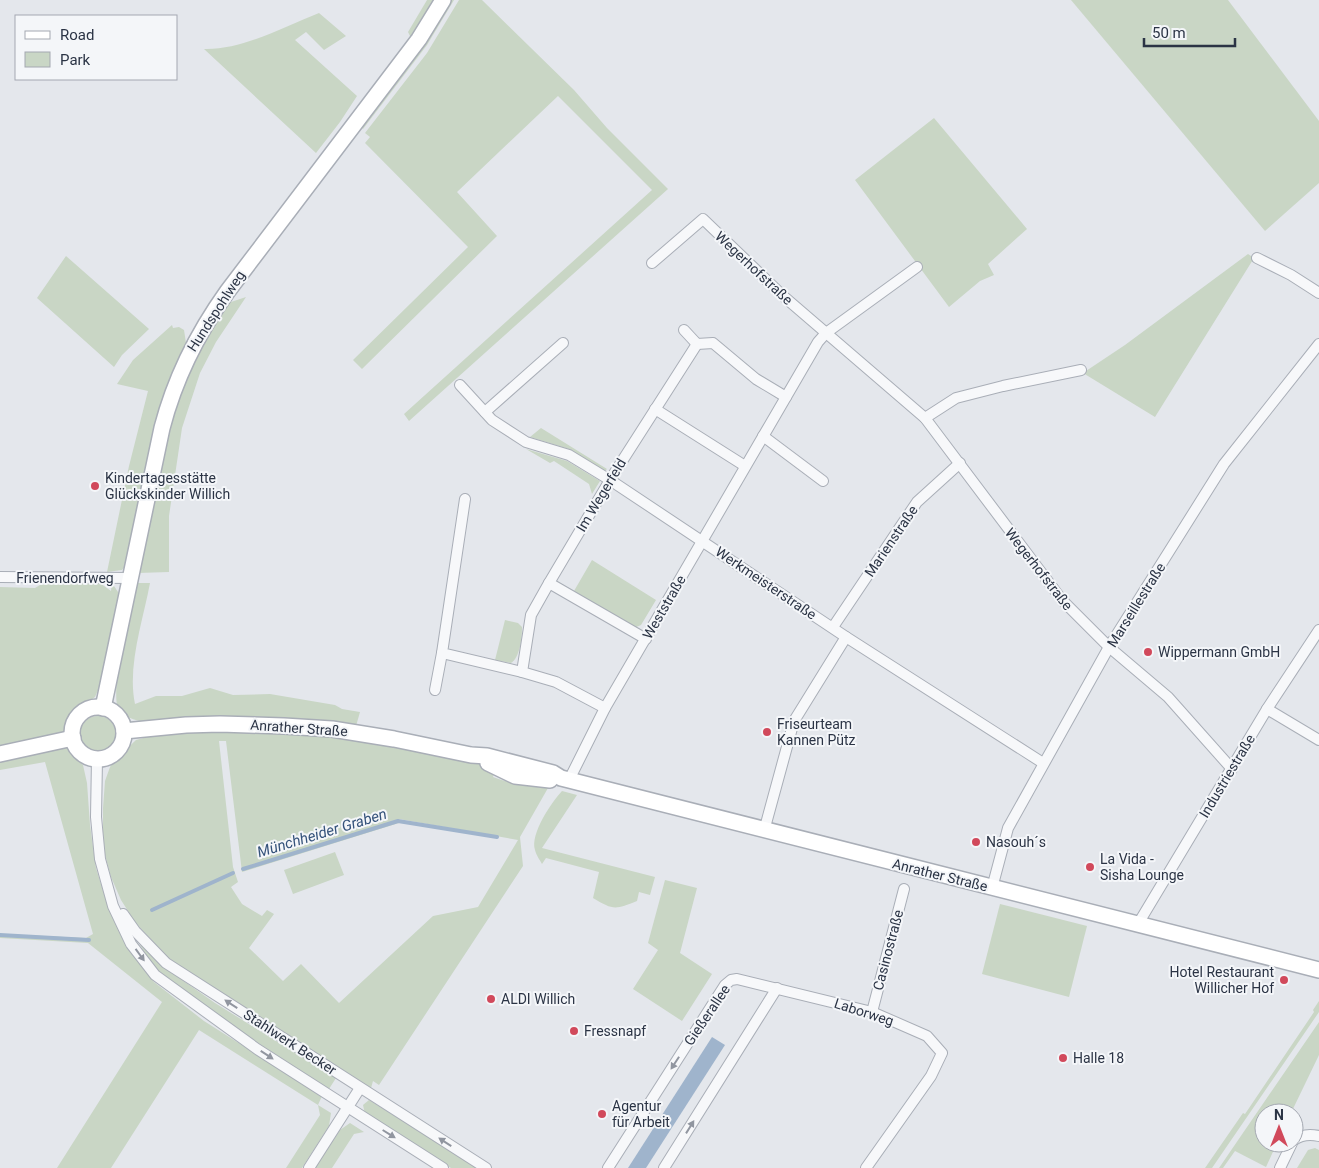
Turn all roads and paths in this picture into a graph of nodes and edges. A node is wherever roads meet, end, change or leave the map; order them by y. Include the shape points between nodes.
1 (443, 0) edge
2 (1257, 258) dead end
3 (652, 263) dead end
4 (917, 267) dead end
5 (1319, 293) edge
6 (684, 330) dead end
7 (826, 333) junction
8 (563, 343) dead end
9 (697, 344) junction
10 (1319, 344) edge
11 (1081, 370) dead end
12 (460, 385) dead end
13 (786, 397) junction
14 (654, 409) junction
15 (485, 412) junction
16 (925, 418) junction
17 (763, 436) junction
18 (960, 463) junction
19 (745, 466) junction
20 (610, 480) junction
21 (823, 481) dead end
22 (465, 499) dead end
23 (702, 541) junction
24 (0, 577) edge
25 (130, 578) junction
26 (549, 583) junction
27 (833, 627) junction
28 (1319, 630) edge
29 (846, 636) junction
30 (646, 639) junction
31 (1109, 647) junction
32 (442, 653) junction
33 (522, 672) junction
34 (436, 690) dead end
35 (102, 708) junction
36 (605, 708) junction
37 (1267, 709) junction
38 (124, 731) junction
39 (73, 738) junction
40 (1319, 740) edge
41 (0, 754) edge
42 (97, 759) junction
43 (1043, 762) junction
44 (1232, 769) junction
45 (565, 779) junction
46 (764, 830) junction
47 (992, 888) junction
48 (904, 889) dead end
49 (111, 896) junction
50 (1138, 924) junction
51 (1319, 970) edge
52 (777, 988) junction
53 (872, 1012) junction
54 (360, 1088) junction
55 (348, 1108) junction
56 (1304, 1135) edge
57 (1319, 1136) edge
58 (1288, 1153) edge
59 (309, 1168) edge
60 (443, 1168) edge
61 (486, 1168) edge
62 (608, 1168) edge
63 (664, 1168) edge
64 (866, 1168) edge
65 (1280, 1168) edge

1 - 25 street, Hundspohlweg via 419,39 223,297 192,346 168,407
2 - 5 street
3 - 7 street, Wegerhofstraße via 703,219
4 - 7 street, Weststraße
6 - 9 street
7 - 13 street, Weststraße
7 - 16 street, Wegerhofstraße
8 - 15 street
9 - 13 street via 713,343 756,379
9 - 14 street, Im Wegerfeld
10 - 31 street, Marseillestraße via 1224,464
11 - 16 street via 956,398
12 - 15 street, Werkmeisterstraße
13 - 17 street, Weststraße
14 - 19 street
14 - 20 street, Im Wegerfeld
15 - 20 street, Werkmeisterstraße via 526,442 569,455
16 - 18 street, Wegerhofstraße
17 - 19 street, Weststraße
17 - 21 street
18 - 27 street, Marienstraße via 917,502
18 - 31 street, Wegerhofstraße via 1062,600
19 - 23 street, Weststraße
20 - 23 street, Werkmeisterstraße
20 - 26 street, Im Wegerfeld
22 - 32 street
23 - 27 street, Werkmeisterstraße
23 - 30 street, Weststraße
24 - 25 street, Frienendorfweg
25 - 35 street, Hundspohlweg
26 - 30 street
26 - 33 street, Im Wegerfeld via 531,615
27 - 29 street, Werkmeisterstraße
28 - 37 street, Industriestraße
29 - 43 street, Werkmeisterstraße
29 - 46 street via 794,721
30 - 36 street, Weststraße
31 - 43 street, Marseillestraße
31 - 44 street, Wegerhofstraße via 1168,697
32 - 33 street
32 - 34 street
33 - 36 street via 556,682
35 - 38 street via 116,715
35 - 39 street via 86,710 79,716 72,730
36 - 45 street, Weststraße
37 - 40 street
37 - 44 street, Industriestraße
38 - 42 street via 117,751
38 - 45 street, Anrather Straße via 186,725 284,726 363,734 487,756
39 - 41 street
39 - 42 street via 81,753
42 - 49 street, Stahlwerk Becker via 96,817 100,859
43 - 47 street, Marseillestraße via 1008,828
44 - 50 street, Industriestraße
45 - 46 street, Anrather Straße
46 - 47 street, Anrather Straße
47 - 50 street, Anrather Straße
48 - 53 street, Casinostraße
54 -> 49 street, Stahlwerk Becker via 166,963 135,931
49 -> 55 street, Stahlwerk Becker via 131,944 155,975 257,1050
50 - 51 street, Anrather Straße
52 - 53 street, Laborweg
52 -> 62 street, Gießerallee via 740,979 725,985
63 -> 52 street
53 - 64 street, Laborweg via 927,1036 942,1053 931,1076
54 - 55 street
61 -> 54 street, Stahlwerk Becker
55 - 59 street
55 -> 60 street, Stahlwerk Becker
56 - 57 street
58 - 65 street

